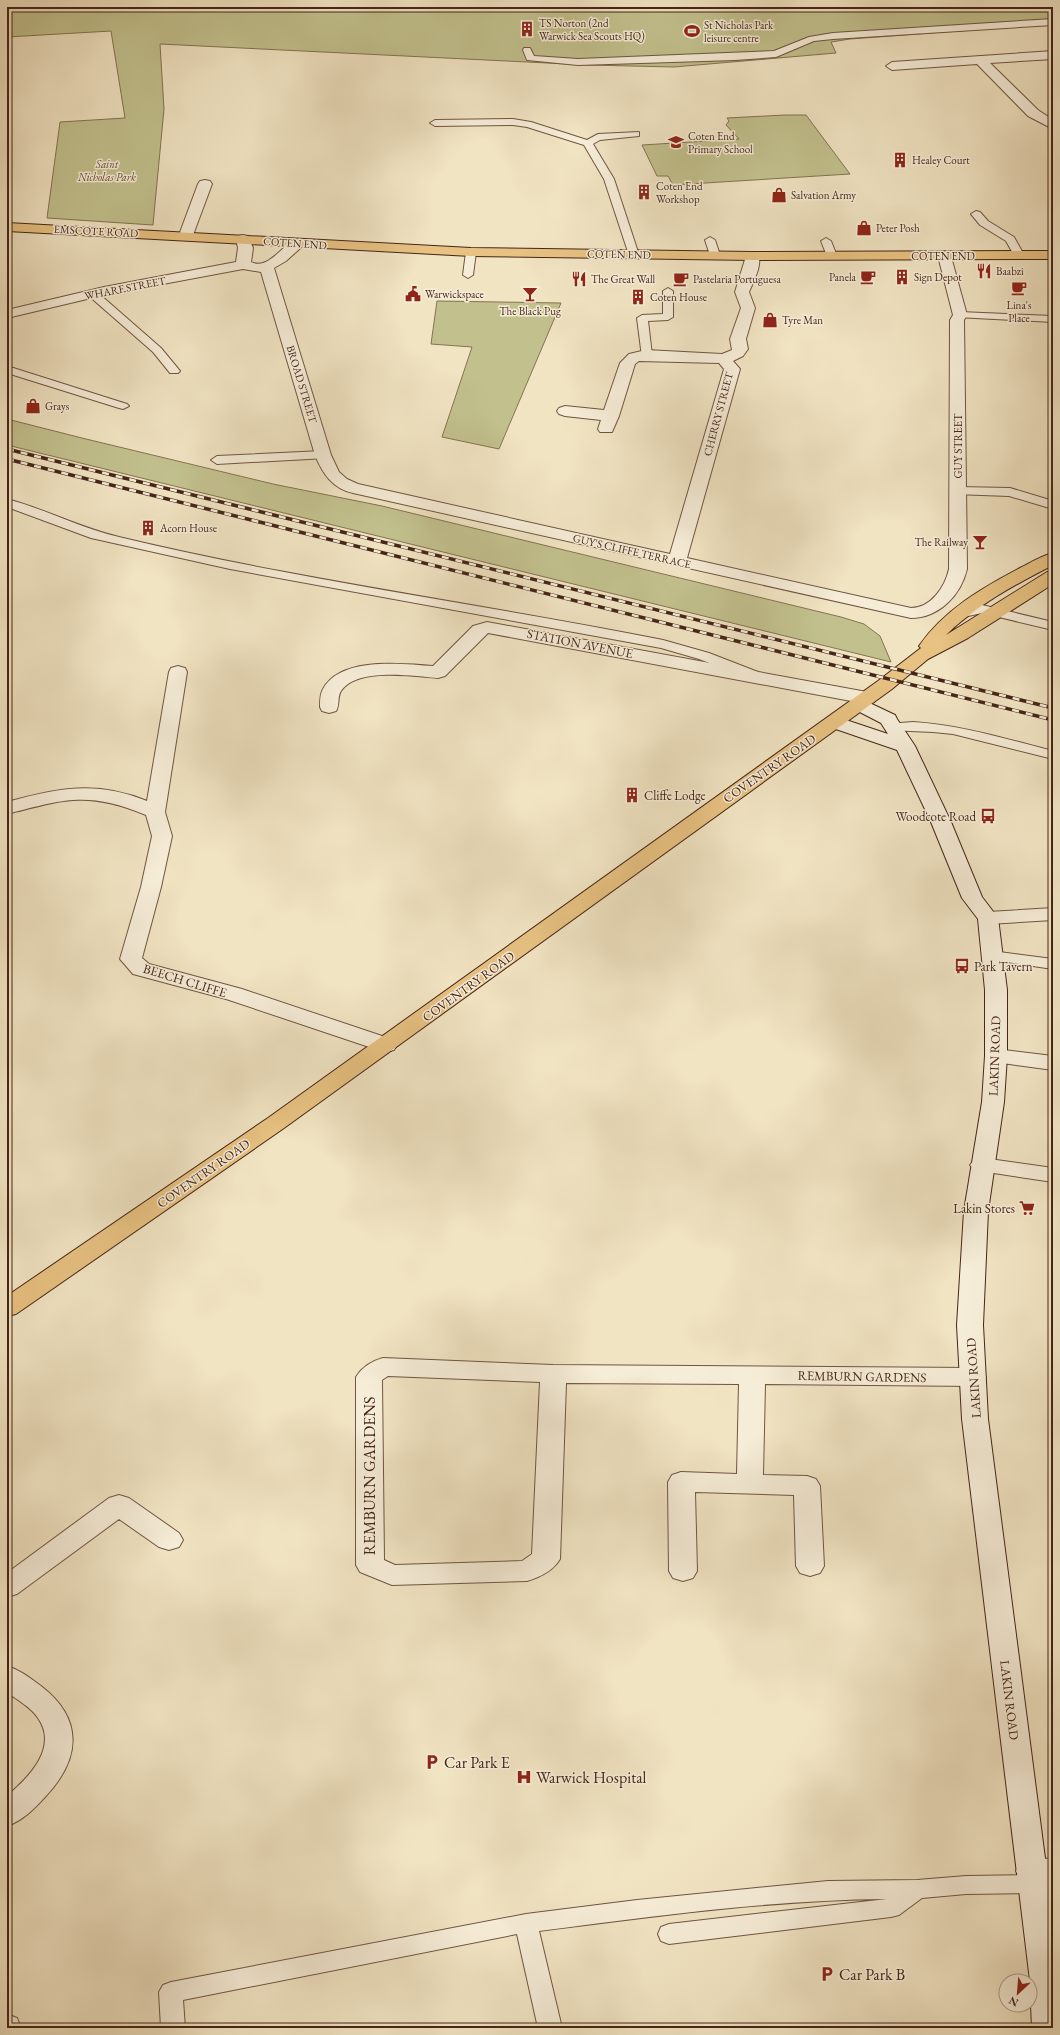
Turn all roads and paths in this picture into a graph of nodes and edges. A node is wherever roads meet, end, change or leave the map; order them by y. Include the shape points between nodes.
1 (1053, 22) edge
2 (527, 50) dead end
3 (1053, 56) edge
4 (980, 60) junction
5 (892, 66) dead end
6 (435, 123) dead end
7 (1053, 125) edge
8 (636, 134) dead end
9 (588, 144) junction
10 (204, 184) dead end
11 (976, 214) dead end
12 (7, 227) edge
13 (186, 235) junction
14 (243, 239) junction
15 (710, 240) dead end
16 (826, 241) dead end
17 (299, 243) junction
18 (471, 252) junction
19 (634, 255) junction
20 (715, 255) junction
21 (1053, 255) edge
22 (752, 256) junction
23 (832, 256) junction
24 (945, 256) junction
25 (1019, 256) junction
26 (244, 265) junction
27 (267, 267) junction
28 (468, 275) dead end
29 (668, 291) dead end
30 (93, 294) junction
31 (7, 314) edge
32 (959, 318) junction
33 (1053, 319) edge
34 (646, 355) junction
35 (724, 359) junction
36 (7, 370) edge
37 (174, 371) dead end
38 (123, 406) dead end
39 (565, 411) dead end
40 (323, 455) junction
41 (217, 460) dead end
42 (353, 488) joint
43 (958, 491) junction
44 (7, 503) edge
45 (1053, 505) edge
46 (1053, 558) edge
47 (677, 561) junction
48 (1053, 576) edge
49 (996, 612) junction
50 (911, 614) joint
51 (959, 614) junction
52 (1053, 626) edge
53 (922, 655) junction
54 (178, 672) dead end
55 (760, 678) junction
56 (863, 701) junction
57 (329, 708) dead end
58 (834, 722) junction
59 (898, 736) junction
60 (1053, 755) edge
61 (7, 808) edge
62 (155, 812) junction
63 (1053, 914) edge
64 (988, 918) junction
65 (992, 956) junction
66 (1053, 964) edge
67 (386, 1045) junction
68 (996, 1056) junction
69 (1053, 1063) edge
70 (982, 1165) junction
71 (1053, 1175) edge
72 (7, 1308) edge
73 (553, 1374) junction
74 (752, 1374) junction
75 (973, 1377) junction
76 (750, 1483) junction
77 (169, 1540) dead end
78 (810, 1566) dead end
79 (683, 1571) dead end
80 (7, 1587) edge
81 (7, 1677) edge
82 (7, 1814) edge
83 (1039, 1876) edge
84 (917, 1889) junction
85 (526, 1923) junction
86 (669, 1934) dead end
87 (1050, 1997) edge
88 (173, 2028) edge
89 (550, 2028) edge
90 (1048, 2028) edge

1 - 2 lane via 833,36 812,39 776,54 735,57 578,62 530,58
3 - 4 street
4 - 5 street
4 - 7 street via 1033,113
6 - 9 lane via 528,124
8 - 9 lane via 598,137
9 - 19 lane via 609,179
10 - 13 street
11 - 25 lane via 984,223 1010,239
12 - 13 main road, EMSCOTE ROAD
13 - 14 main road, COTEN END
14 - 17 main road, COTEN END
14 - 26 street via 247,252
15 - 20 lane
16 - 23 lane
17 - 18 main road, COTEN END
17 - 27 street
18 - 19 main road, COTEN END
18 - 28 lane
19 - 20 main road, COTEN END
20 - 22 main road, COTEN END
21 - 25 main road, COTEN END
22 - 23 main road, COTEN END
22 - 35 street, CHERRY STREET via 752,264 742,292 748,308 738,339 740,349 738,353
23 - 24 main road, COTEN END
24 - 25 main road, COTEN END
24 - 32 street, GUY STREET
26 - 27 street via 253,268
26 - 30 street, WHARF STREET
27 - 40 street, BROAD STREET
29 - 34 lane via 668,317 642,318
30 - 31 street, WHARF STREET
30 - 37 lane via 157,350
32 - 33 lane
32 - 43 street, GUY STREET
34 - 35 street
34 - 39 street via 639,355 630,360 609,422
35 - 47 street, CHERRY STREET via 732,369
36 - 38 lane
40 - 41 lane
40 - 42 street, BROAD STREET via 335,479
42 - 47 street, GUY'S CLIFFE TERRACE
43 - 45 lane via 1010,492
43 - 50 street, GUY STREET via 957,577 946,593 930,608
44 - 55 lane via 118,541 230,565 641,640 704,656
46 - 51 main road, COVENTRY ROAD via 988,593
47 - 50 street, GUY'S CLIFFE TERRACE
48 - 49 main road, COVENTRY ROAD
49 - 51 lane via 982,609
49 - 52 lane
49 - 53 main road, COVENTRY ROAD
51 - 53 main road, COVENTRY ROAD via 934,637
53 - 56 main road, COVENTRY ROAD
54 - 62 street, BEECH CLIFFE
55 - 56 street, STATION AVENUE
55 - 57 street, STATION AVENUE via 487,627 479,630 438,672 372,670 349,677 338,683 331,691
56 - 58 main road, COVENTRY ROAD
56 - 59 street via 888,719
58 - 59 street
58 - 67 main road, COVENTRY ROAD
59 - 60 lane via 913,725 943,727
59 - 64 street via 941,822 972,898
61 - 62 street via 76,792 102,794 131,801
62 - 67 street, BEECH CLIFFE via 162,836 153,880 131,959 141,969 234,994
63 - 64 street
64 - 65 street, LAKIN ROAD
65 - 66 lane
65 - 68 street, LAKIN ROAD via 996,990
67 - 72 main road, COVENTRY ROAD
68 - 69 street
68 - 70 street, LAKIN ROAD via 993,1102
70 - 71 street
70 - 75 street, LAKIN ROAD via 976,1211 970,1324
73 - 73 street, REMBURN GARDENS via 383,1367 369,1377 370,1565 392,1575 527,1571 546,1559
73 - 74 street, REMBURN GARDENS
74 - 75 street, REMBURN GARDENS
74 - 76 street
75 - 83 street, LAKIN ROAD via 976,1427
76 - 78 street via 807,1486
76 - 79 street via 681,1482
77 - 80 street via 119,1505
81 - 82 street via 49,1711 56,1724 58,1745 53,1766 46,1777
83 - 84 lane
83 - 87 street, LAKIN ROAD
84 - 85 lane via 828,1890
84 - 86 lane via 891,1908
85 - 88 lane via 171,1992
85 - 89 lane
87 - 90 street, LAKIN ROAD

